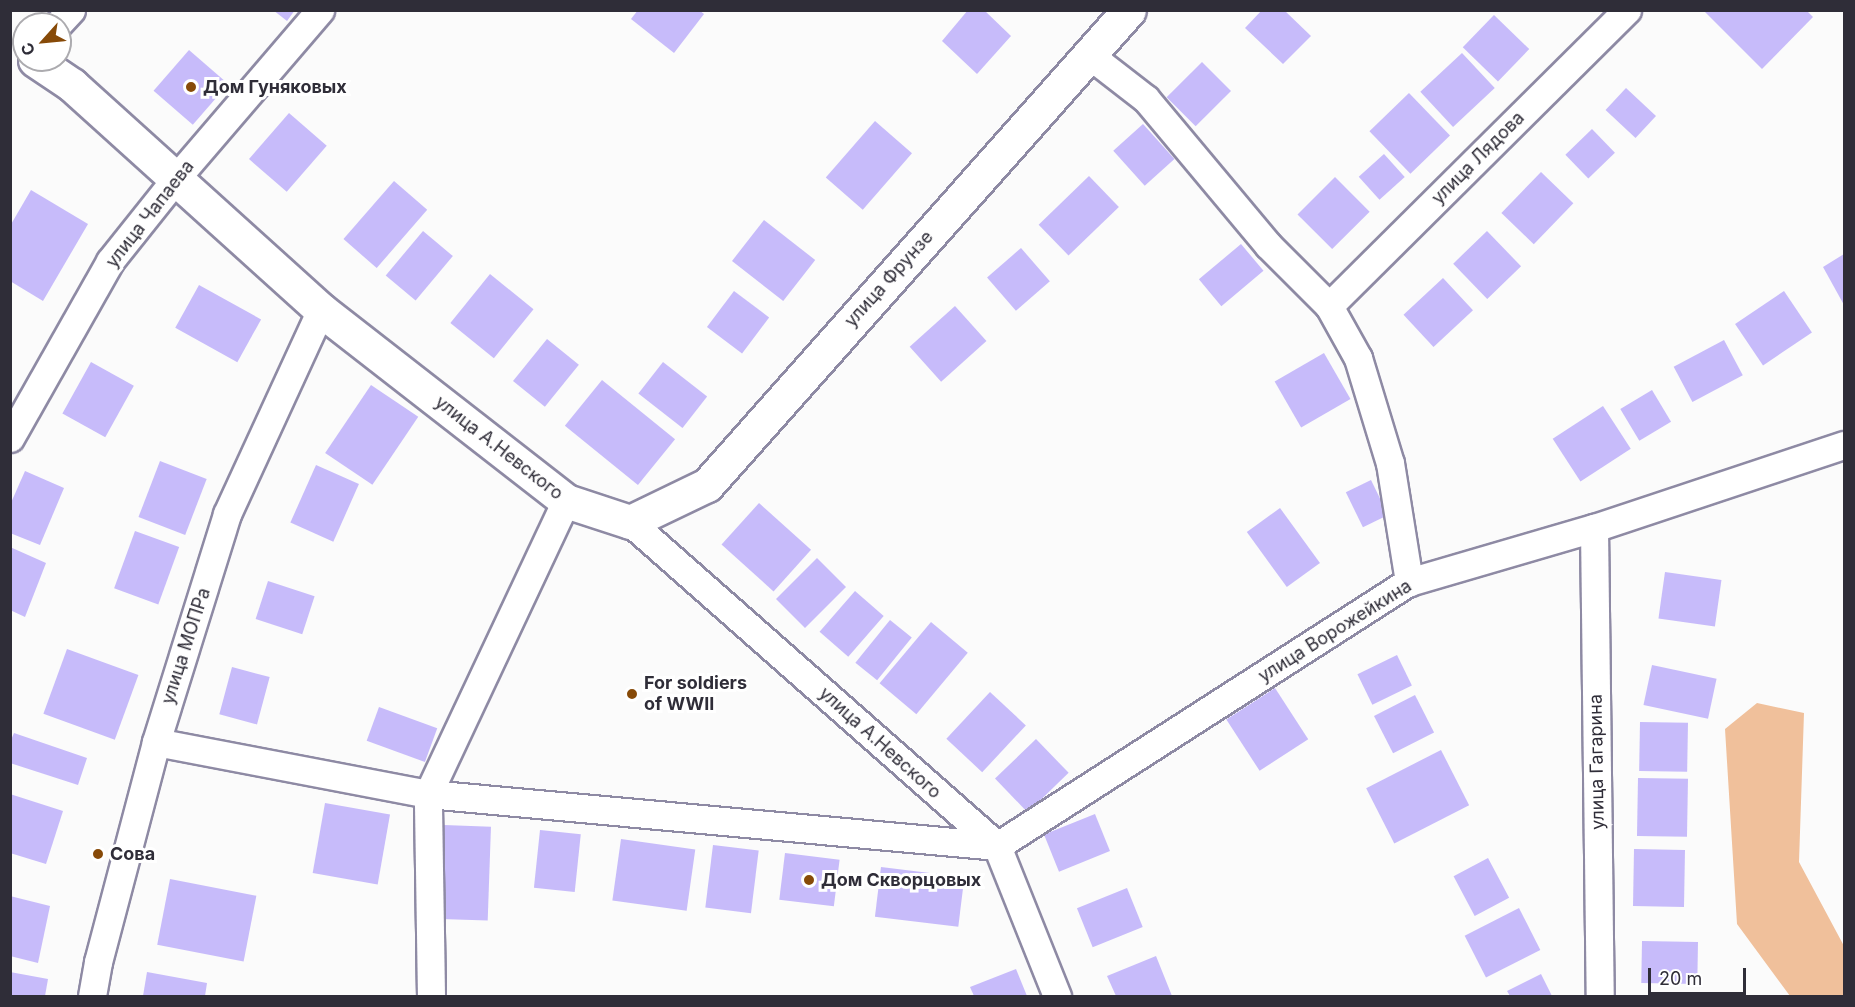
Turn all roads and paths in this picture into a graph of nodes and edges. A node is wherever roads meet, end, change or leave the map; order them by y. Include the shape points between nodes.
1 (320, 10) edge
2 (1129, 10) edge
3 (1627, 10) edge
4 (1089, 54) junction
5 (52, 72) edge
6 (177, 177) junction
7 (1329, 306) junction
8 (321, 310) junction
9 (10, 438) edge
10 (1845, 445) edge
11 (566, 501) junction
12 (630, 522) junction
13 (1594, 528) junction
14 (1409, 582) junction
15 (156, 742) junction
16 (428, 794) junction
17 (997, 846) junction
18 (92, 996) edge
19 (431, 996) edge
20 (1058, 996) edge
21 (1599, 996) edge

1 - 6 street, улица Чапаева
2 - 4 street, улица Фрунзе
3 - 7 street, улица Лядова
4 - 7 street via 1146,99 1268,245
4 - 12 street, улица Фрунзе via 707,485
5 - 6 street, улица А.Невского
6 - 8 street, улица А.Невского
6 - 9 street, улица Чапаева via 110,261
7 - 14 street via 1358,358 1390,463
8 - 11 street, улица А.Невского
8 - 15 street, улица МОПРа via 227,514
10 - 13 street, улица Ворожейкина
11 - 12 street, улица А.Невского
11 - 16 street
12 - 17 street, улица А.Невского
13 - 14 street, улица Ворожейкина
13 - 21 street, улица Гагарина
14 - 17 street, улица Ворожейкина
15 - 16 street
15 - 18 street, улица МОПРа
16 - 17 street
16 - 19 street
17 - 20 street, улица А.Невского

